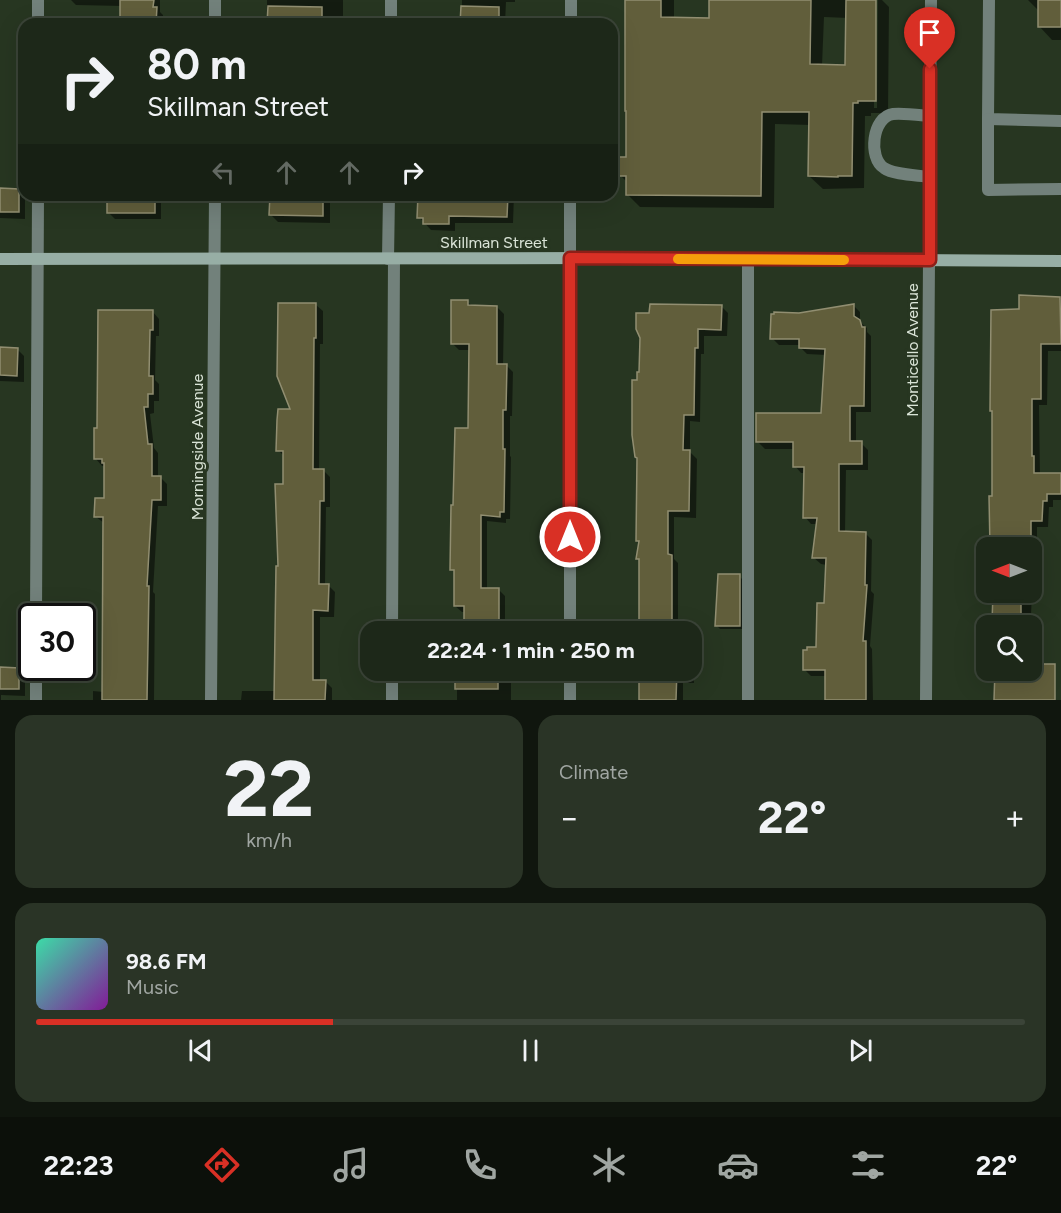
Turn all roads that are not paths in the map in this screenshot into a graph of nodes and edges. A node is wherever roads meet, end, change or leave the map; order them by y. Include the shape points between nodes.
1 (38, 0) edge
2 (215, 0) edge
3 (391, 0) edge
4 (571, 0) edge
5 (931, 0) edge
6 (989, 0) edge
7 (38, 18) edge
8 (215, 18) edge
9 (391, 18) edge
10 (571, 18) edge
11 (930, 116) junction
12 (988, 119) junction
13 (1061, 121) edge
14 (930, 177) junction
15 (1061, 189) edge
16 (38, 201) edge
17 (215, 201) edge
18 (389, 201) edge
19 (570, 201) edge
20 (570, 258) junction
21 (0, 259) edge
22 (38, 259) junction
23 (215, 259) junction
24 (391, 259) junction
25 (748, 259) junction
26 (930, 260) junction
27 (1061, 261) edge
28 (36, 603) edge
29 (392, 621) edge
30 (570, 621) edge
31 (36, 681) edge
32 (392, 681) edge
33 (570, 681) edge
34 (36, 700) edge
35 (211, 700) edge
36 (392, 700) edge
37 (570, 700) edge
38 (748, 700) edge
39 (926, 700) edge

1 - 7 street
2 - 8 street
3 - 9 street
4 - 10 street
5 - 11 street, Monticello Avenue
6 - 12 street
11 - 14 street, Monticello Avenue
11 - 14 street via 891,114 880,122 874,137 875,155 882,167
12 - 13 street
12 - 15 street via 988,190
14 - 26 street, Monticello Avenue
16 - 22 street
17 - 23 street, Morningside Avenue
18 - 24 street
19 - 20 street
20 - 24 main road, Skillman Street
20 - 25 main road, Skillman Street
20 - 30 street
21 - 22 main road, Skillman Street
22 - 23 main road, Skillman Street
22 - 28 street
23 - 24 main road, Skillman Street
23 - 35 street, Morningside Avenue
24 - 29 street
25 - 26 main road, Skillman Street
25 - 38 street
26 - 27 main road, Skillman Street
26 - 39 street, Monticello Avenue
31 - 34 street
32 - 36 street
33 - 37 street

